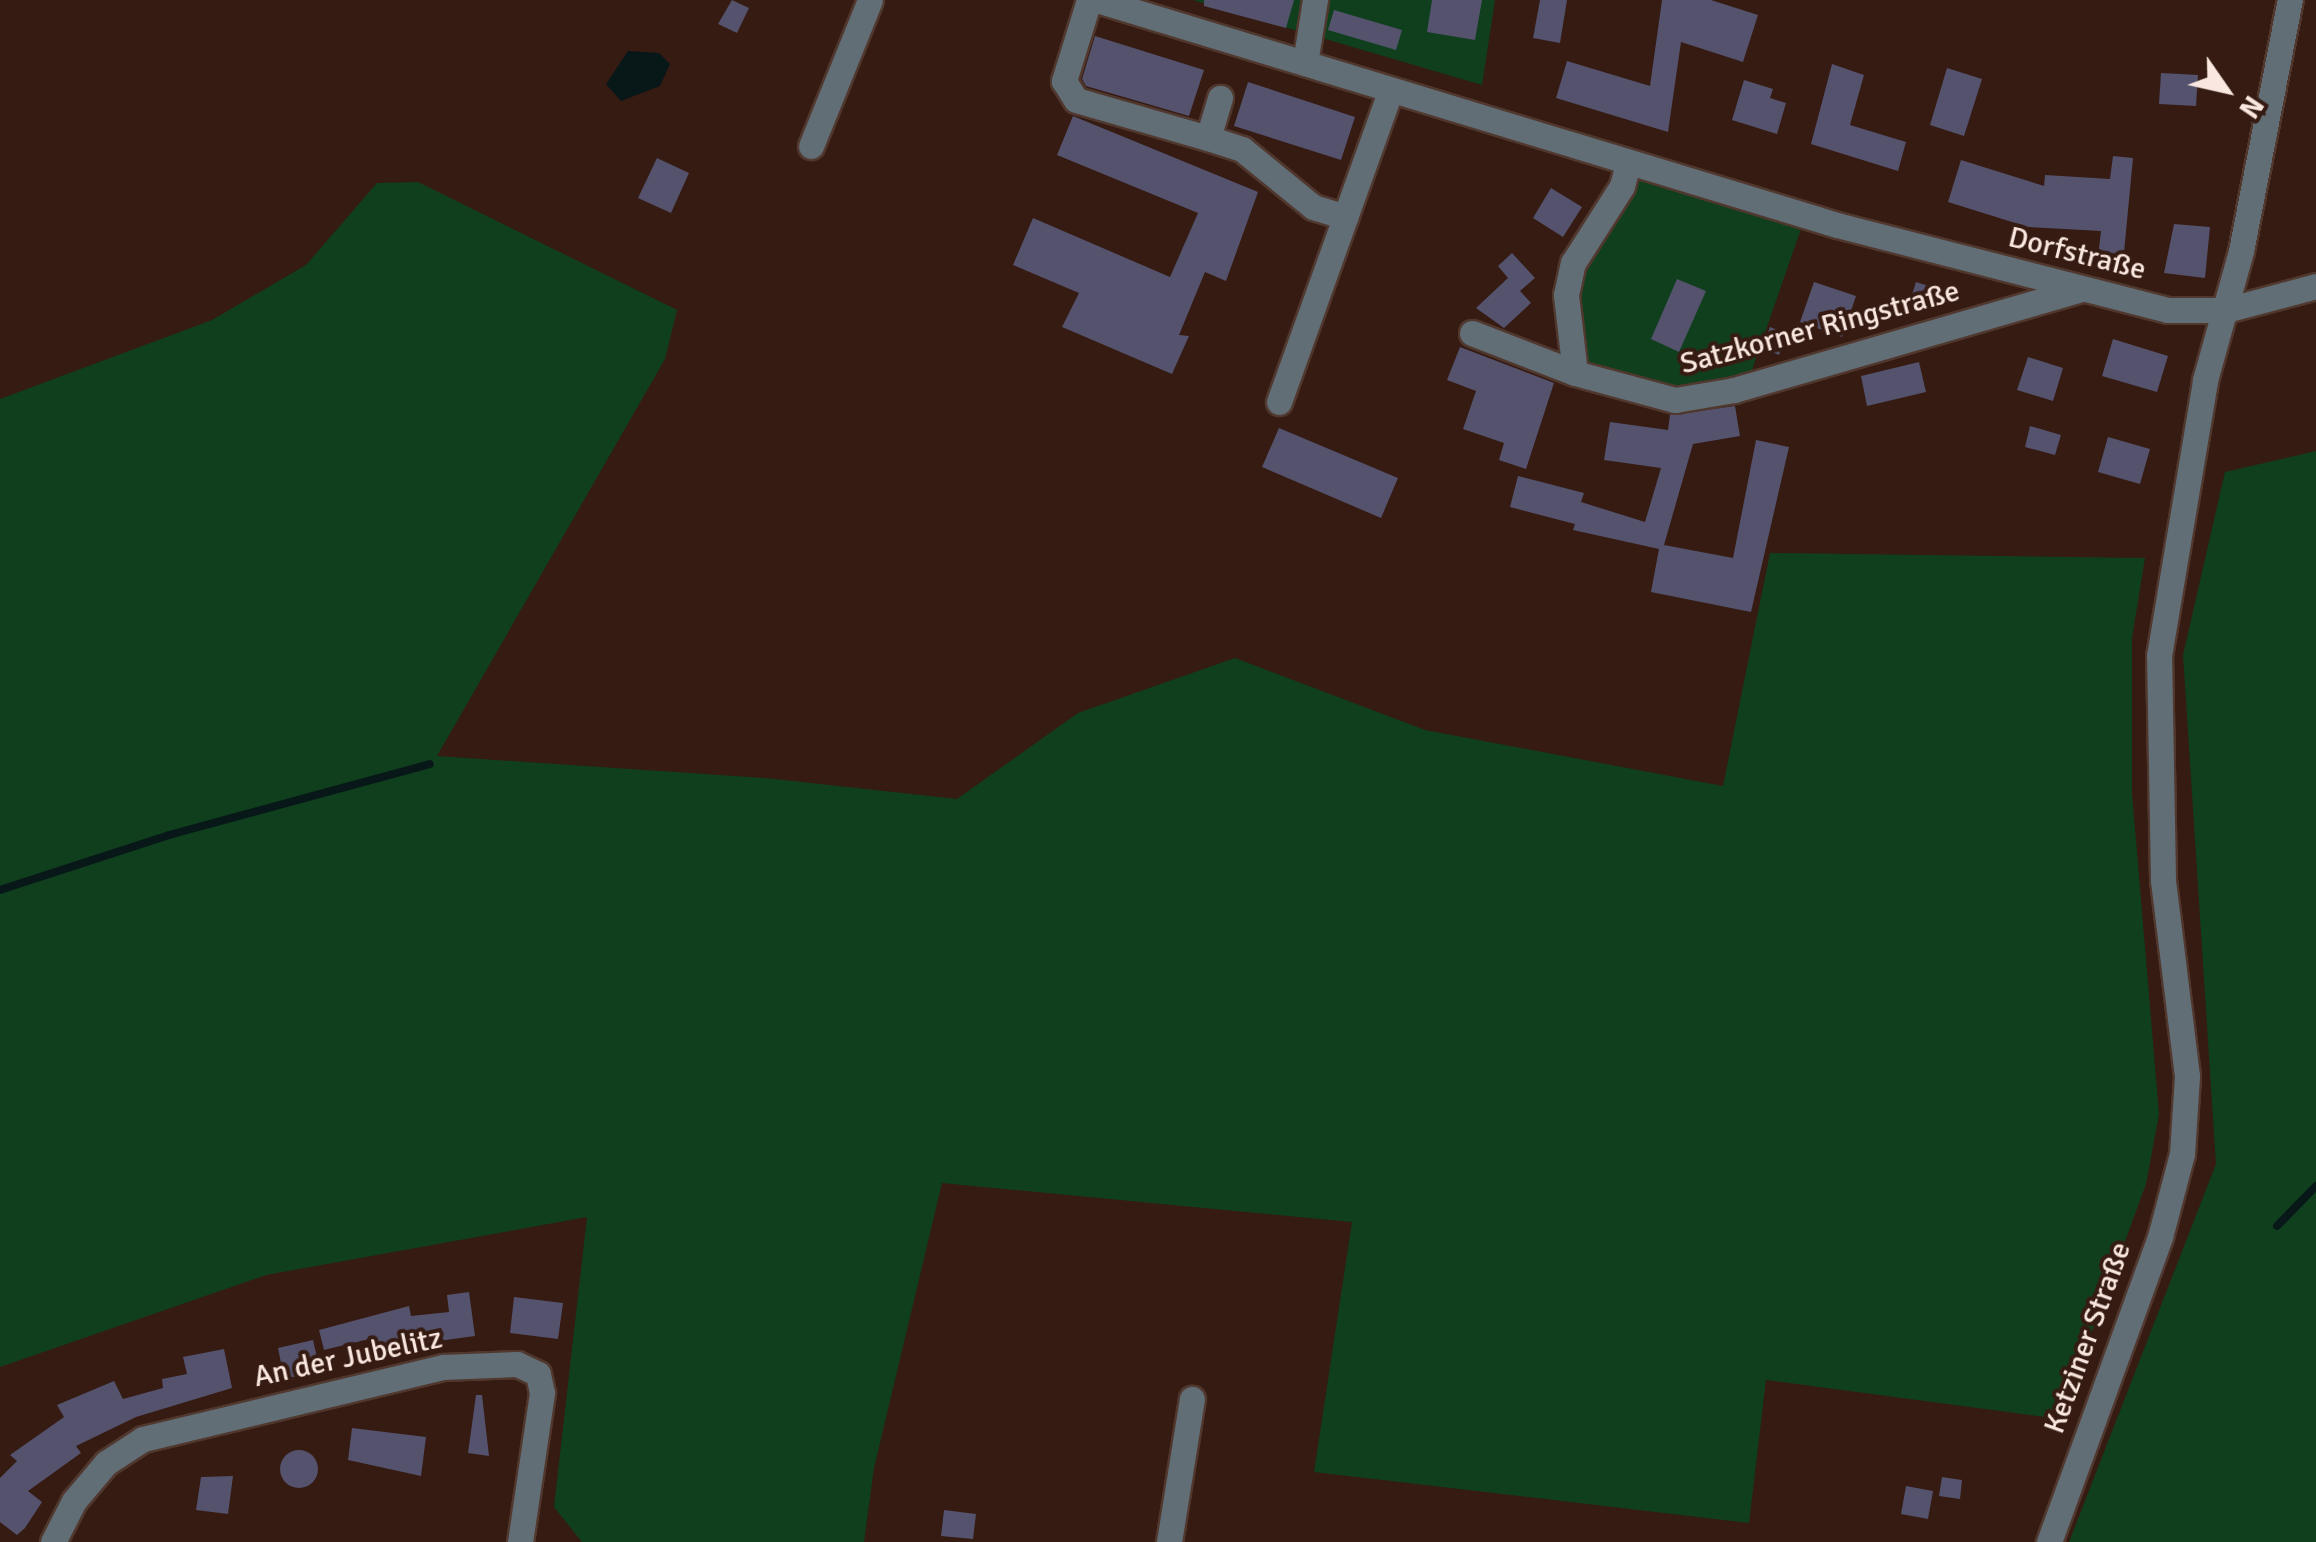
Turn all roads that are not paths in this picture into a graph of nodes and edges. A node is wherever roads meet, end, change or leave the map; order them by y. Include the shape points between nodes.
1 (870, 0) edge
2 (1089, 0) edge
3 (1099, 0) edge
4 (1315, 0) edge
5 (2290, 0) edge
6 (1304, 63) junction
7 (1391, 90) junction
8 (1220, 98) dead end
9 (1208, 138) junction
10 (810, 146) dead end
11 (1628, 164) junction
12 (1346, 217) junction
13 (2316, 286) edge
14 (2080, 289) junction
15 (2226, 310) junction
16 (1472, 334) dead end
17 (1575, 373) junction
18 (1278, 402) dead end
19 (1192, 1399) dead end
20 (53, 1542) edge
21 (520, 1542) edge
22 (1169, 1542) edge
23 (2048, 1542) edge

1 - 10 street
2 - 9 street via 1065,91 1113,114
3 - 6 street, Dorfstraße
4 - 6 street
5 - 15 street
6 - 7 street, Dorfstraße
7 - 11 street, Dorfstraße
7 - 12 street
8 - 9 street
9 - 12 street via 1242,149 1313,207
11 - 14 street, Dorfstraße
11 - 17 street via 1622,186 1572,263 1566,308 1578,351
12 - 18 street
13 - 15 street, Dorfstraße
14 - 15 street, Dorfstraße via 2168,310
14 - 17 street, Satzkorner Ringstraße via 1734,390 1676,400
15 - 23 street, Ketziner Straße via 2195,434 2156,694 2163,880 2187,1076 2182,1154 2160,1238
16 - 17 street, Satzkorner Ringstraße
19 - 22 street
20 - 21 street, An der Jubelitz via 74,1501 106,1463 143,1439 443,1367 517,1364 538,1374 542,1393

